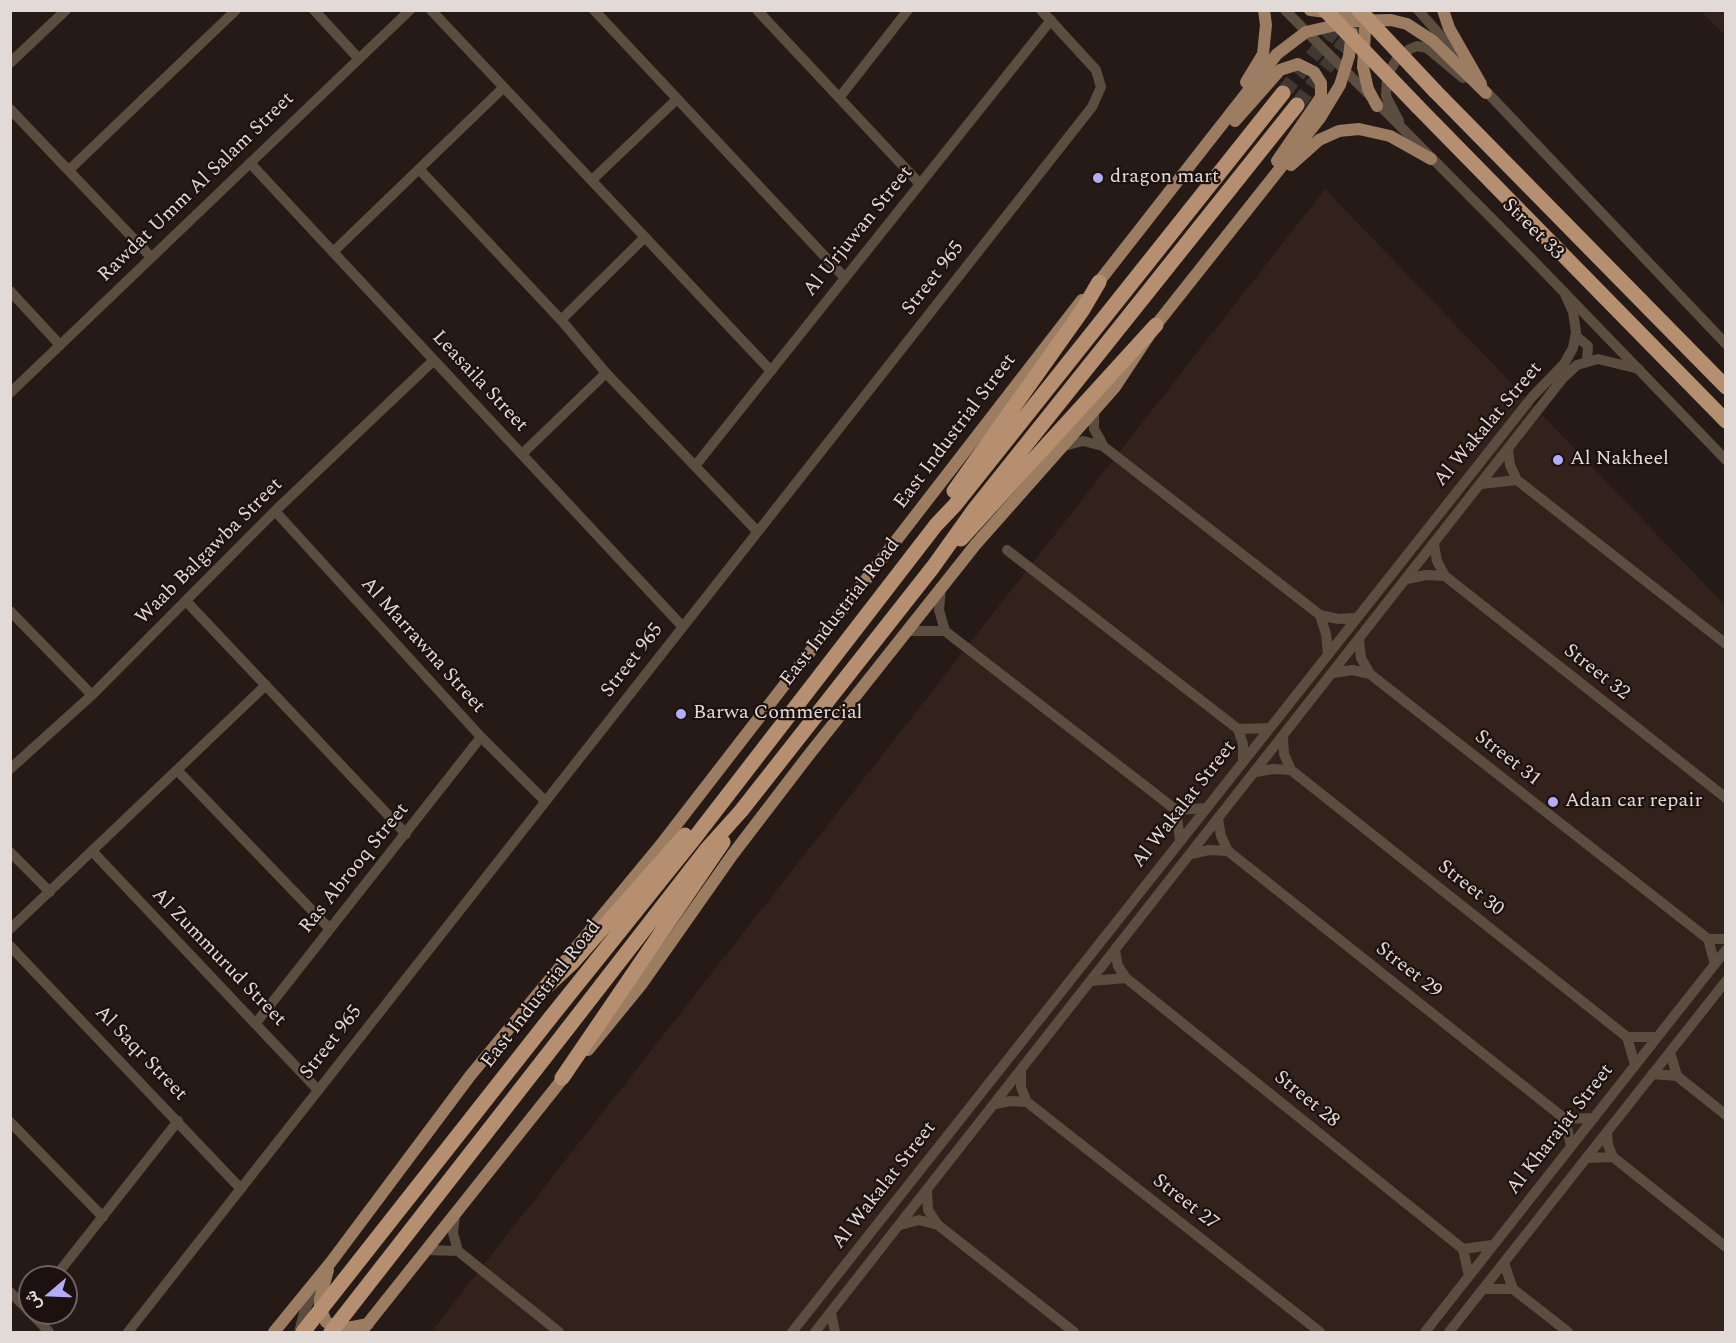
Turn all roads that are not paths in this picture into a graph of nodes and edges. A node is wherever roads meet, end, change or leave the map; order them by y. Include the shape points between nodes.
1 (66, 10) edge
2 (236, 10) edge
3 (314, 10) edge
4 (410, 10) edge
5 (431, 10) edge
6 (594, 10) edge
7 (908, 10) edge
8 (1041, 10) edge
9 (1264, 10) edge
10 (1285, 10) edge
11 (1310, 10) edge
12 (1325, 10) edge
13 (1418, 10) edge
14 (1443, 10) edge
15 (760, 12) edge
16 (1360, 14) edge
17 (1051, 20) junction
18 (1306, 32) junction
19 (359, 59) junction
20 (10, 63) edge
21 (1345, 71) junction
22 (503, 88) junction
23 (1283, 93) tunnel mouth
24 (1486, 93) junction
25 (839, 98) junction
26 (677, 99) junction
27 (1297, 105) tunnel mouth
28 (1377, 106) junction
29 (10, 109) edge
30 (1410, 137) junction
31 (1431, 159) junction
32 (1194, 161) junction
33 (250, 163) junction
34 (419, 169) junction
35 (69, 170) junction
36 (592, 180) junction
37 (920, 184) junction
38 (1248, 208) junction
39 (645, 237) junction
40 (333, 252) junction
41 (151, 257) junction
42 (845, 278) junction
43 (1099, 282) junction
44 (10, 291) edge
45 (1564, 292) junction
46 (561, 320) junction
47 (1156, 325) junction
48 (1576, 336) junction
49 (1725, 344) edge
50 (60, 345) junction
51 (434, 360) junction
52 (1587, 361) junction
53 (1639, 369) junction
54 (771, 371) junction
55 (606, 373) junction
56 (1725, 387) edge
57 (10, 393) edge
58 (1094, 411) junction
59 (1725, 421) edge
60 (1064, 446) junction
61 (1103, 446) junction
62 (1508, 449) junction
63 (522, 454) junction
64 (1725, 460) edge
65 (695, 466) junction
66 (1517, 480) junction
67 (1481, 484) junction
68 (275, 512) junction
69 (936, 525) junction
70 (757, 531) junction
71 (1434, 544) junction
72 (1007, 550) dead end
73 (933, 567) junction
74 (1445, 576) junction
75 (1407, 579) junction
76 (941, 588) junction
77 (186, 601) junction
78 (846, 607) joint
79 (10, 611) edge
80 (1320, 615) junction
81 (1356, 618) junction
82 (682, 626) junction
83 (908, 631) junction
84 (945, 631) junction
85 (1359, 640) junction
86 (1725, 644) edge
87 (1328, 654) junction
88 (1334, 673) junction
89 (1370, 674) junction
90 (266, 686) junction
91 (92, 695) junction
92 (1269, 728) junction
93 (1238, 729) junction
94 (481, 737) junction
95 (1283, 737) junction
96 (1243, 760) junction
97 (10, 769) edge
98 (177, 770) junction
99 (1291, 770) junction
100 (1256, 772) junction
101 (724, 798) junction
102 (1725, 798) edge
103 (545, 801) junction
104 (1206, 808) junction
105 (1176, 810) junction
106 (741, 811) junction
107 (1218, 819) junction
108 (406, 834) junction
109 (1180, 840) junction
110 (92, 851) junction
111 (1228, 851) junction
112 (10, 852) edge
113 (1191, 854) junction
114 (50, 892) junction
115 (10, 929) edge
116 (330, 929) junction
117 (1708, 939) junction
118 (1725, 939) edge
119 (10, 946) edge
120 (1725, 950) edge
121 (1115, 951) junction
122 (1715, 964) junction
123 (1126, 978) junction
124 (1091, 981) junction
125 (1725, 981) edge
126 (544, 989) junction
127 (256, 1023) junction
128 (1627, 1036) junction
129 (1657, 1037) junction
130 (1670, 1052) junction
131 (1635, 1065) junction
132 (1021, 1071) junction
133 (1652, 1074) junction
134 (1677, 1076) junction
135 (562, 1078) junction
136 (318, 1090) junction
137 (1027, 1102) junction
138 (995, 1104) junction
139 (1725, 1114) edge
140 (1594, 1118) junction
141 (1565, 1119) junction
142 (178, 1121) junction
143 (10, 1122) edge
144 (1607, 1132) junction
145 (1571, 1146) junction
146 (1613, 1157) junction
147 (1586, 1158) junction
148 (241, 1189) junction
149 (927, 1191) junction
150 (455, 1215) junction
151 (102, 1217) junction
152 (900, 1225) junction
153 (938, 1225) junction
154 (1493, 1245) junction
155 (1725, 1247) edge
156 (1463, 1249) junction
157 (427, 1250) junction
158 (458, 1251) junction
159 (331, 1262) junction
160 (1504, 1263) junction
161 (65, 1265) edge
162 (1469, 1276) junction
163 (1483, 1289) junction
164 (1513, 1289) junction
165 (831, 1312) junction
166 (364, 1330) edge
167 (128, 1332) edge
168 (274, 1332) edge
169 (301, 1332) edge
170 (331, 1332) edge
171 (559, 1332) edge
172 (792, 1332) edge
173 (815, 1332) edge
174 (835, 1332) edge
175 (1074, 1332) edge
176 (1320, 1332) edge
177 (1425, 1332) edge
178 (1449, 1332) edge
179 (1568, 1332) edge

1 - 20 street
2 - 35 street
3 - 19 street
4 - 19 street, Rawdat Umm Al Salam Street
5 - 22 street
6 - 26 street
7 - 25 street
8 - 17 street, Street 965
9 - 32 main road via 1263,54
10 - 18 street, Street 33
11 - 16 main road
12 - 59 highway, Street 33, bridge
13 - 24 street
14 - 24 main road
15 - 25 street
16 - 18 main road
16 - 21 main road
16 - 24 main road via 1420,31
16 - 28 main road via 1363,67
16 - 56 highway, Street 33, bridge
17 - 37 street, Al Urjuwan Street
17 - 70 street, Street 965 via 1096,70 1101,87 1096,100
18 - 21 street, Street 33
18 - 32 main road via 1277,54
19 - 33 street, Rawdat Umm Al Salam Street
21 - 28 street, Street 33
21 - 38 main road via 1328,107
22 - 34 street
22 - 36 street
23 - 69 highway, East Industrial Road
24 - 30 street via 1427,48 1410,49 1392,67 1385,86 1390,107
24 - 49 street
25 - 37 street
26 - 36 street
26 - 42 street
27 - 73 highway, East Industrial Road via 973,511
28 - 30 street, Street 33
29 - 35 street
30 - 31 street, Street 33
31 - 38 main road via 1381,133 1339,131 1311,146
31 - 45 street, Street 33
32 - 38 main road via 1280,70 1298,64 1314,72 1321,83 1321,97
32 - 43 main road
33 - 40 street, Leasaila Street
33 - 41 street, Rawdat Umm Al Salam Street
34 - 40 street
34 - 46 street
35 - 41 street
36 - 39 street
37 - 42 street, Al Urjuwan Street
38 - 47 main road
39 - 46 street
39 - 54 street
40 - 51 street, Leasaila Street
41 - 50 street, Rawdat Umm Al Salam Street
42 - 54 street, Al Urjuwan Street
43 - 69 highway via 948,500
43 - 78 main road, East Industrial Street
44 - 50 street
45 - 48 street via 1573,312
45 - 53 street, Street 33
46 - 55 street
47 - 58 main road via 1128,371
47 - 73 highway via 983,518
48 - 52 street via 1588,346
48 - 81 street, Al Wakalat Street via 1564,364 1532,397
50 - 57 street, Rawdat Umm Al Salam Street
51 - 63 street, Leasaila Street
51 - 68 street, Waab Balgawba Street
52 - 53 street via 1611,361
52 - 62 street, Al Wakalat Street via 1563,378
53 - 64 street, Street 33
54 - 65 street, Al Urjuwan Street
55 - 63 street
55 - 65 street
58 - 60 main road
58 - 61 street via 1094,429
60 - 61 street via 1083,441
60 - 76 main road
61 - 80 street
62 - 66 street
62 - 67 street, Al Wakalat Street
63 - 82 street, Leasaila Street
65 - 70 street
66 - 67 street
66 - 86 street
67 - 71 street, Al Wakalat Street
68 - 77 street, Waab Balgawba Street
68 - 94 street, Al Marrawna Street
69 - 101 highway, East Industrial Road
70 - 82 street, Street 965
71 - 74 street
71 - 75 street, Al Wakalat Street
72 - 93 street
73 - 106 highway, East Industrial Road
74 - 75 street
74 - 102 street, Street 32
75 - 85 street, Al Wakalat Street
76 - 83 main road
76 - 84 street via 939,610
77 - 90 street
77 - 91 street, Waab Balgawba Street
78 - 126 main road, East Industrial Road
79 - 91 street
80 - 81 street
80 - 87 street
81 - 87 street, Al Wakalat Street
82 - 103 street, Street 965
83 - 84 street
83 - 135 main road via 794,773 641,986
84 - 105 street
85 - 88 street, Al Wakalat Street
85 - 89 street via 1361,658
87 - 92 street, Al Wakalat Street
88 - 89 street via 1352,670
88 - 95 street, Al Wakalat Street
89 - 117 street, Street 31
90 - 98 street
90 - 108 street
91 - 97 street, Waab Balgawba Street
92 - 93 street
92 - 96 street, Al Wakalat Street
93 - 96 street
94 - 103 street, Al Marrawna Street
94 - 108 street, Ras Abrooq Street
95 - 99 street via 1284,754
95 - 100 street, Al Wakalat Street
96 - 104 street, Al Wakalat Street
98 - 110 street
98 - 116 street
99 - 100 street via 1273,768
99 - 128 street, Street 30
100 - 107 street, Al Wakalat Street
101 - 126 highway
101 - 169 highway, East Industrial Road, bridge
103 - 136 street, Street 965
104 - 105 street
104 - 109 street, Al Wakalat Street
105 - 109 street
106 - 135 highway via 696,885
106 - 170 highway, East Industrial Road, bridge via 706,850
107 - 111 street
107 - 113 street, Al Wakalat Street
108 - 116 street, Ras Abrooq Street
109 - 172 street, Al Wakalat Street
110 - 114 street
110 - 127 street, Al Zummurud Street
111 - 113 street
111 - 141 street, Street 29
112 - 114 street
113 - 121 street, Al Wakalat Street
114 - 115 street
116 - 127 street, Ras Abrooq Street
117 - 118 street
117 - 122 street
119 - 142 street, Al Saqr Street
120 - 122 street, Al Kharajat Street
121 - 123 street, Street 28
121 - 124 street, Al Wakalat Street
122 - 129 street, Al Kharajat Street
123 - 124 street
123 - 156 street, Street 28
124 - 132 street, Al Wakalat Street
125 - 130 street, Al Kharajat Street
126 - 159 main road, East Industrial Road via 470,1076
127 - 136 street, Al Zummurud Street
128 - 129 street
128 - 131 street
129 - 131 street, Al Kharajat Street
130 - 133 street, Al Kharajat Street
130 - 134 street
131 - 140 street, Al Kharajat Street
132 - 137 street
132 - 138 street, Al Wakalat Street
133 - 134 street
133 - 144 street, Al Kharajat Street
134 - 139 street
135 - 150 main road
136 - 148 street, Street 965
137 - 138 street
137 - 176 street, Street 27
138 - 149 street, Al Wakalat Street
140 - 141 street
140 - 145 street, Al Kharajat Street
141 - 145 street
142 - 148 street, Al Saqr Street
142 - 151 street
143 - 151 street
144 - 146 street
144 - 147 street, Al Kharajat Street
145 - 154 street, Al Kharajat Street
146 - 147 street
146 - 155 street
147 - 160 street, Al Kharajat Street
148 - 167 street, Street 965
149 - 152 street, Al Wakalat Street
149 - 153 street via 928,1210
150 - 157 main road
150 - 158 street via 453,1233
151 - 161 street
152 - 153 street via 919,1220
152 - 165 street, Al Wakalat Street
153 - 175 street
154 - 156 street
154 - 162 street, Al Kharajat Street
156 - 162 street
157 - 158 street
157 - 166 main road
158 - 171 street
159 - 166 main road via 320,1299 323,1316 336,1328
159 - 168 main road, East Industrial Road
159 - 169 street via 306,1309
160 - 163 street, Al Kharajat Street
160 - 164 street
162 - 177 street, Al Kharajat Street
163 - 164 street
163 - 178 street, Al Kharajat Street
164 - 179 street
165 - 173 street, Al Wakalat Street
165 - 174 street

